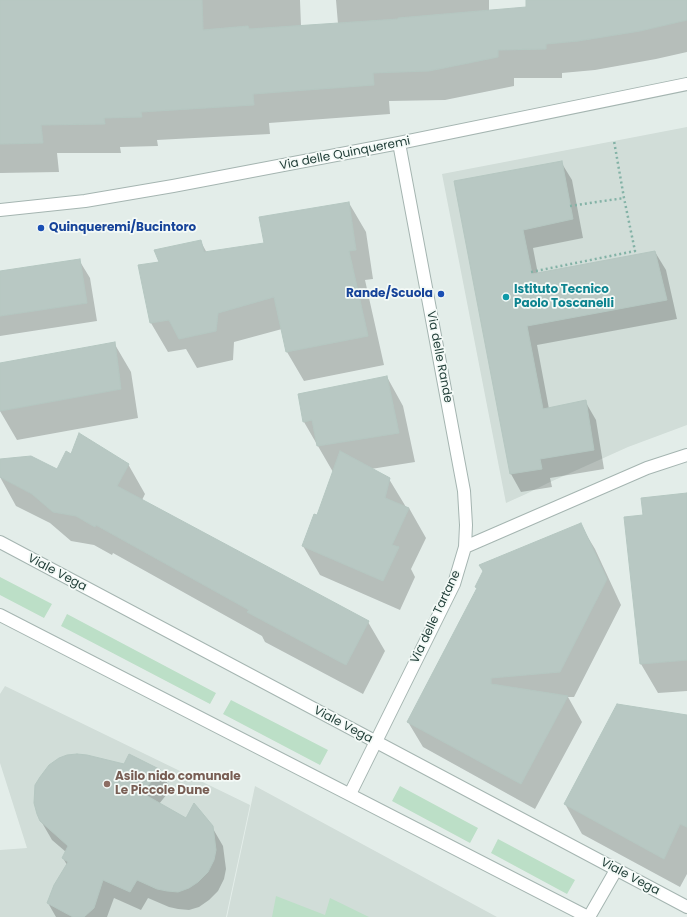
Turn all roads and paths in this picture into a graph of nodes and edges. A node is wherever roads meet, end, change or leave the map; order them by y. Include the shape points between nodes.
1 (687, 84) edge
2 (614, 141) dead end
3 (399, 144) junction
4 (624, 198) junction
5 (570, 206) dead end
6 (0, 210) edge
7 (531, 272) dead end
8 (687, 455) edge
9 (0, 542) edge
10 (465, 547) junction
11 (0, 615) edge
12 (376, 742) junction
13 (350, 794) junction
14 (616, 870) junction
15 (687, 907) edge
16 (589, 917) edge

1 - 3 street, Via delle Quinqueremi
2 - 4 path
3 - 6 street, Via delle Quinqueremi via 85,201
3 - 10 street, Via delle Rande via 464,491
4 - 5 path
4 - 7 path via 635,251
8 - 10 street via 647,468
9 - 12 street, Viale Vega
10 - 12 street, Via delle Tartane via 454,584
11 - 13 street
12 - 13 street, Via delle Tartane
12 - 14 street, Viale Vega
13 - 16 street
14 - 15 street, Viale Vega
14 - 16 street

